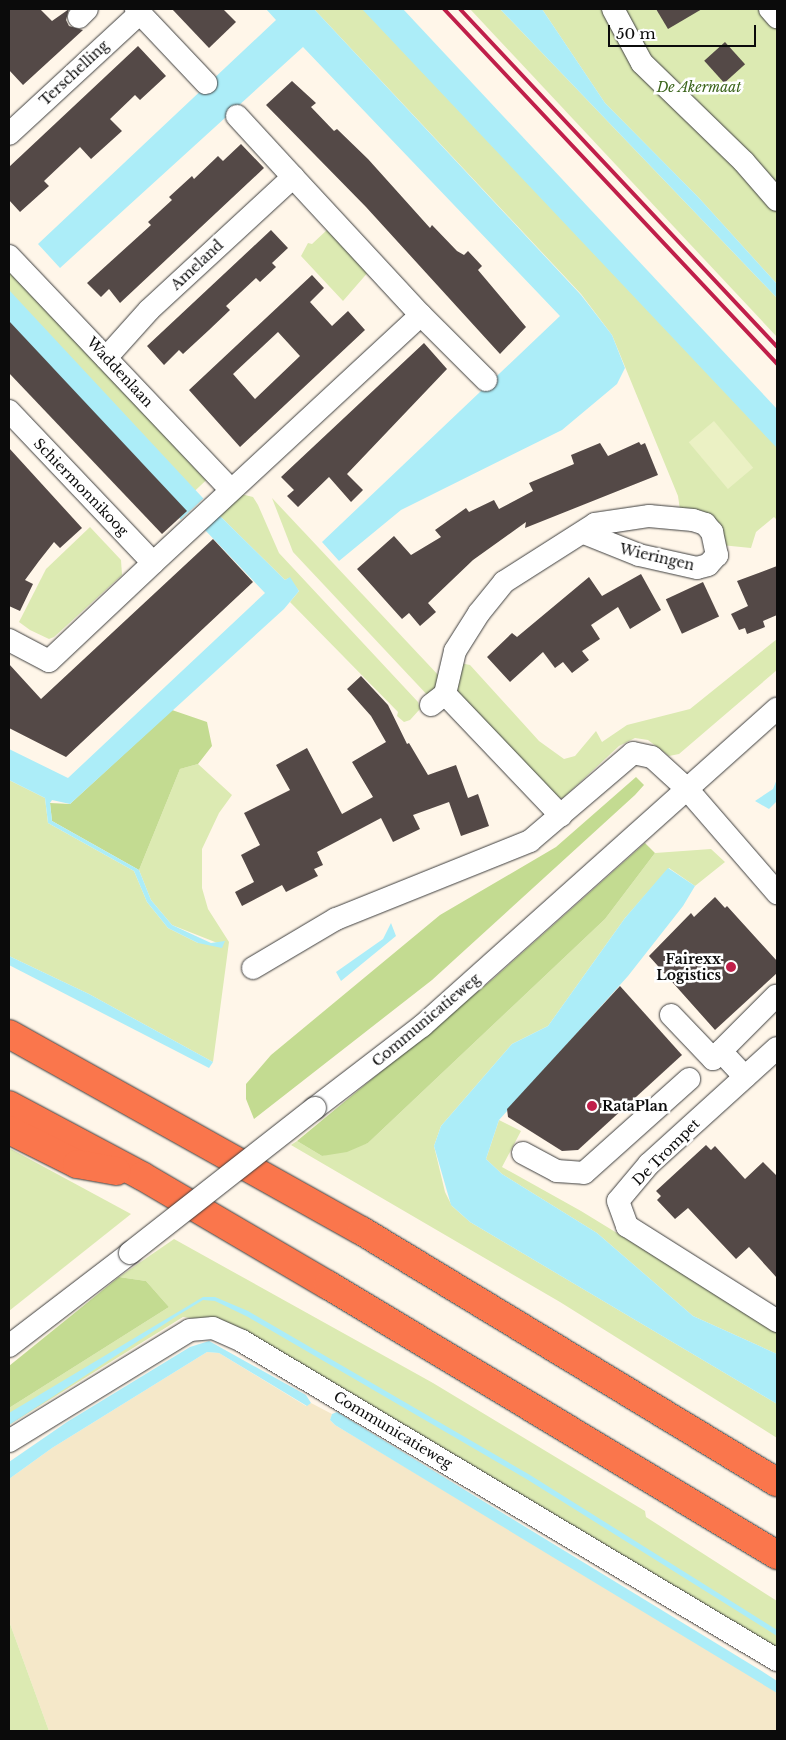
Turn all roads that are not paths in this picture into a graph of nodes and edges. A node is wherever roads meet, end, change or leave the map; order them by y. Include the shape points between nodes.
1 (613, 9) edge
2 (770, 9) edge
3 (138, 11) edge
4 (777, 17) edge
5 (206, 83) dead end
6 (237, 116) dead end
7 (9, 134) edge
8 (293, 176) junction
9 (777, 200) edge
10 (9, 256) edge
11 (421, 315) junction
12 (106, 358) junction
13 (486, 380) dead end
14 (9, 411) edge
15 (230, 489) junction
16 (584, 533) junction
17 (153, 563) junction
18 (9, 640) edge
19 (777, 709) edge
20 (687, 789) junction
21 (560, 816) junction
22 (777, 893) edge
23 (253, 968) dead end
24 (776, 996) dead end
25 (671, 1015) dead end
26 (9, 1034) edge
27 (777, 1048) edge
28 (721, 1052) junction
29 (745, 1077) junction
30 (689, 1079) dead end
31 (9, 1105) edge
32 (9, 1130) edge
33 (523, 1153) dead end
34 (606, 1157) junction
35 (142, 1176) junction
36 (638, 1178) junction
37 (777, 1321) edge
38 (9, 1346) edge
39 (9, 1441) edge
40 (777, 1482) edge
41 (777, 1555) edge
42 (775, 1659) edge

1 - 9 street via 642,63 744,162
2 - 4 street
3 - 5 street, Terschelling
3 - 7 street, Terschelling
6 - 8 street
8 - 11 street
8 - 12 street, Ameland via 149,310
10 - 12 street, Waddenlaan
11 - 13 street
11 - 15 street
12 - 15 street, Waddenlaan
14 - 17 street, Schiermonnikoog
15 - 17 street
16 - 16 street, Wieringen via 639,554 697,568 708,564 717,555 712,532 704,524 692,520 649,516 595,524
16 - 21 street, Wieringen via 504,582 479,613 456,651 438,699
17 - 18 street via 49,661
19 - 20 street, Communicatieweg
20 - 21 street via 652,757 633,752
20 - 22 street
20 - 38 street, Communicatieweg, bridge via 422,1026
21 - 23 street via 530,841 336,919
24 - 28 street
25 - 28 street via 713,1059
26 - 40 highway via 362,1230
27 - 29 street, De Trompet
28 - 29 street
29 - 36 street, De Trompet
30 - 34 street
31 - 35 highway
32 - 35 highway via 77,1164
33 - 34 street via 557,1171 584,1173
34 - 36 street
35 - 41 highway
36 - 37 street, De Trompet via 618,1201 627,1226
39 - 42 street, Communicatieweg via 190,1330 213,1328 242,1340

